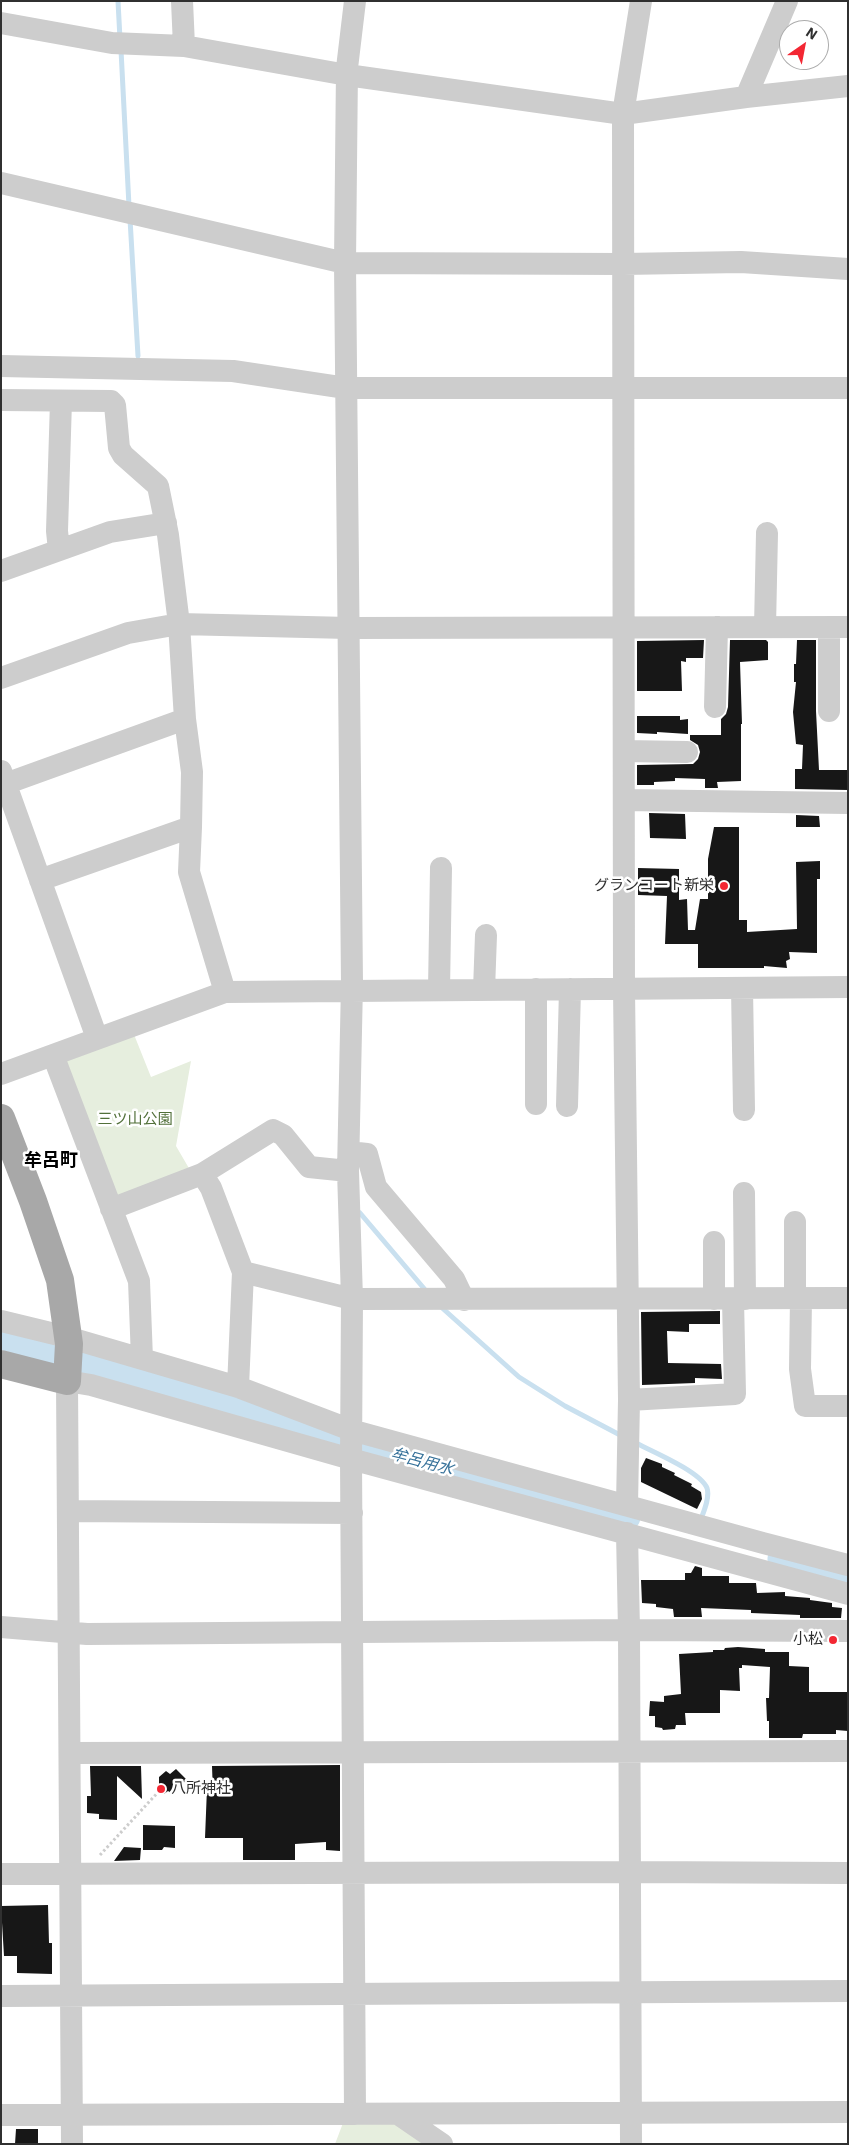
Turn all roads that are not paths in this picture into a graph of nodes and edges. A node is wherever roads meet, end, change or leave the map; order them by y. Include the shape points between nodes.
1 (182, 1) edge
2 (356, 1) edge
3 (641, 1) edge
4 (787, 1) edge
5 (1, 23) edge
6 (184, 46) junction
7 (347, 75) junction
8 (848, 86) edge
9 (746, 97) junction
10 (623, 114) junction
11 (1, 183) edge
12 (345, 263) junction
13 (623, 264) junction
14 (848, 269) edge
15 (1, 366) edge
16 (346, 388) junction
17 (624, 388) junction
18 (848, 388) edge
19 (1, 400) edge
20 (61, 401) junction
21 (166, 523) junction
22 (767, 533) dead end
23 (59, 550) junction
24 (1, 571) edge
25 (179, 624) junction
26 (624, 627) junction
27 (716, 627) junction
28 (765, 627) junction
29 (838, 627) edge
30 (348, 628) junction
31 (1, 678) edge
32 (714, 707) dead end
33 (829, 710) dead end
34 (185, 719) junction
35 (624, 751) junction
36 (687, 752) dead end
37 (3, 778) edge
38 (624, 800) junction
39 (848, 803) edge
40 (191, 827) junction
41 (441, 868) dead end
42 (40, 880) junction
43 (486, 935) dead end
44 (848, 987) edge
45 (742, 988) junction
46 (570, 989) junction
47 (624, 989) junction
48 (439, 990) junction
49 (484, 990) junction
50 (536, 990) junction
51 (352, 991) junction
52 (225, 992) junction
53 (97, 1038) junction
54 (53, 1055) junction
55 (1, 1074) edge
56 (536, 1104) dead end
57 (567, 1106) dead end
58 (744, 1110) dead end
59 (1, 1118) edge
60 (348, 1162) junction
61 (202, 1174) junction
62 (744, 1193) dead end
63 (111, 1209) junction
64 (795, 1222) dead end
65 (714, 1242) dead end
66 (243, 1272) junction
67 (798, 1298) junction
68 (848, 1298) edge
69 (352, 1299) junction
70 (731, 1299) junction
71 (464, 1300) junction
72 (628, 1300) junction
73 (1, 1321) edge
74 (68, 1358) junction
75 (142, 1359) junction
76 (1, 1364) edge
77 (238, 1387) junction
78 (629, 1400) junction
79 (848, 1406) edge
80 (351, 1444) junction
81 (627, 1505) junction
82 (69, 1511) junction
83 (352, 1514) junction
84 (627, 1533) junction
85 (761, 1556) junction
86 (848, 1565) edge
87 (848, 1594) edge
88 (1, 1627) edge
89 (629, 1630) junction
90 (848, 1631) edge
91 (353, 1632) junction
92 (70, 1634) junction
93 (70, 1752) junction
94 (353, 1752) junction
95 (629, 1752) junction
96 (848, 1752) edge
97 (631, 1872) junction
98 (848, 1873) edge
99 (1, 1874) edge
100 (71, 1874) junction
101 (352, 1874) junction
102 (848, 1991) edge
103 (632, 1993) junction
104 (354, 1994) junction
105 (1, 1996) edge
106 (71, 1996) junction
107 (848, 2112) edge
108 (630, 2113) junction
109 (355, 2114) junction
110 (398, 2114) junction
111 (1, 2115) edge
112 (71, 2115) junction
113 (72, 2144) edge
114 (442, 2144) edge
115 (631, 2144) edge

1 - 6 street
2 - 7 street
3 - 10 street
4 - 9 street
5 - 6 street via 112,43
6 - 7 street
7 - 10 street
7 - 12 street
8 - 9 street
9 - 10 street
10 - 13 street
11 - 12 street
12 - 13 street
12 - 16 street
13 - 14 street via 741,262
13 - 17 street
15 - 16 street via 233,371
16 - 17 street
16 - 30 street
17 - 18 street
17 - 26 street
19 - 20 street
20 - 21 street via 111,401 115,404 120,448 123,455 158,486
20 - 23 street
21 - 23 street via 110,532
21 - 25 street
22 - 28 street
23 - 24 street
25 - 30 street
25 - 31 street via 128,632
25 - 34 street
26 - 27 street
26 - 30 street
26 - 35 street
27 - 28 street
27 - 32 street
28 - 29 street
29 - 33 street
30 - 51 street
34 - 37 street
34 - 40 street via 192,772
35 - 36 street
35 - 38 street
37 - 42 street
38 - 39 street
38 - 47 street
40 - 42 street
40 - 52 street via 188,872
41 - 48 street
42 - 53 street
43 - 49 street
44 - 45 street
45 - 47 street
45 - 58 street
46 - 47 street
46 - 50 street
46 - 57 street
47 - 72 street
48 - 49 street
48 - 51 street
49 - 50 street
50 - 56 street
51 - 52 street
51 - 60 street
52 - 53 street
53 - 54 street
54 - 55 street
54 - 63 street
59 - 74 main road via 60,1280
60 - 61 street via 309,1167 283,1135 273,1130
60 - 69 street
60 - 71 street via 367,1154 376,1187 454,1279
61 - 63 street
61 - 66 street via 211,1188
62 - 70 street
63 - 75 street via 139,1281
64 - 67 street
65 - 70 street
66 - 69 street
66 - 77 street
67 - 68 street
67 - 70 street
67 - 79 street via 800,1369 805,1406
69 - 71 street
69 - 80 street
70 - 72 street
70 - 78 street via 735,1394
71 - 72 street
72 - 78 street
73 - 74 street
74 - 75 street
74 - 76 main road
74 - 80 street via 91,1385
74 - 82 street
75 - 77 street
77 - 80 street
78 - 81 street
80 - 81 street
80 - 83 street
80 - 84 street
81 - 85 street
82 - 83 street
82 - 92 street
83 - 91 street
84 - 85 street
84 - 89 street
85 - 86 street
85 - 87 street
88 - 92 street
89 - 90 street
89 - 91 street
89 - 95 street
91 - 92 street
91 - 94 street
92 - 93 street
93 - 94 street
93 - 100 street
94 - 95 street
94 - 101 street
95 - 96 street
95 - 97 street
97 - 98 street
97 - 101 street
97 - 103 street
99 - 100 street
100 - 101 street
100 - 106 street
101 - 104 street
102 - 103 street
103 - 104 street
103 - 108 street
104 - 106 street
104 - 109 street
105 - 106 street
106 - 112 street
107 - 108 street
108 - 110 street
108 - 115 street
109 - 110 street
109 - 112 street
110 - 114 street
111 - 112 street
112 - 113 street

